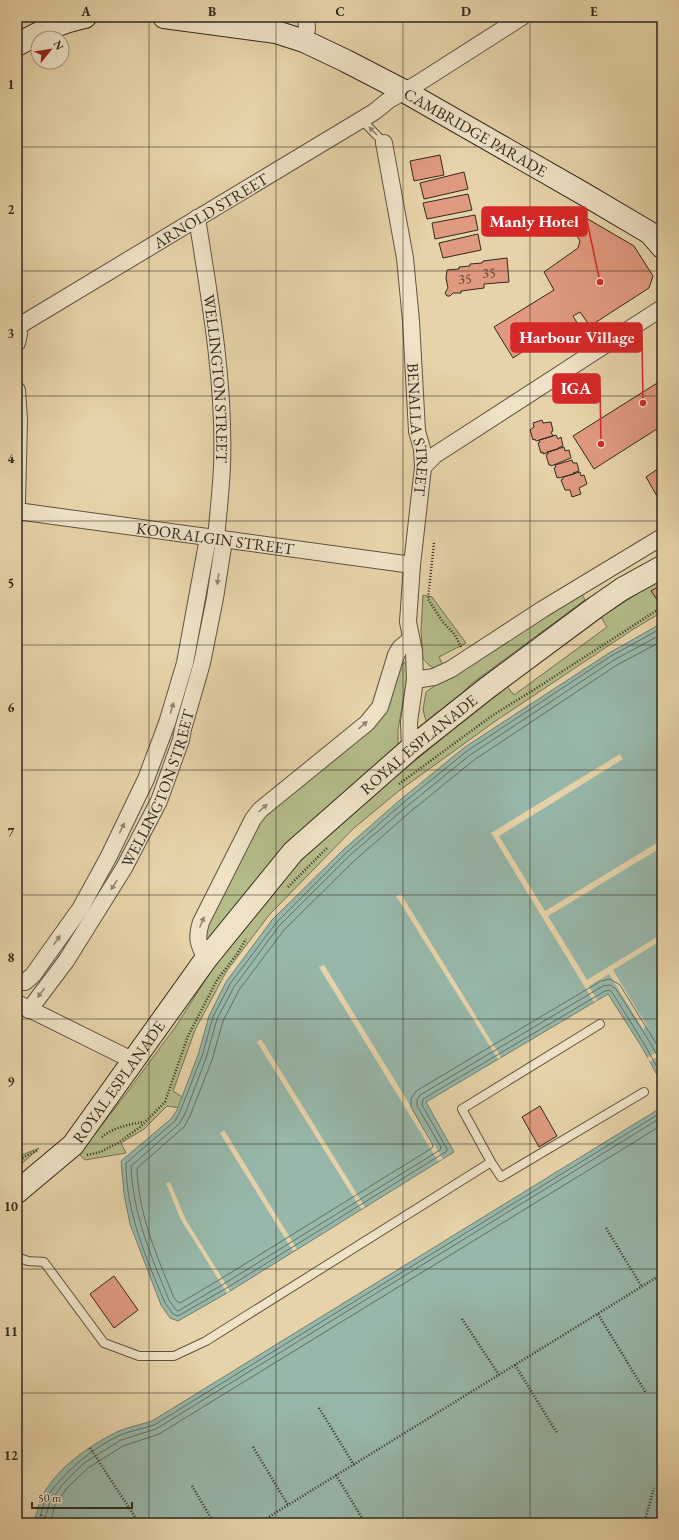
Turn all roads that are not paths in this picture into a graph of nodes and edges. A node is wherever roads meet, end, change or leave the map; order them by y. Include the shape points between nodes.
1 (85, 17) edge
2 (164, 17) edge
3 (306, 17) edge
4 (522, 17) edge
5 (304, 41) junction
6 (17, 45) edge
7 (404, 92) junction
8 (362, 120) junction
9 (384, 142) joint
10 (197, 218) junction
11 (662, 247) edge
12 (662, 308) edge
13 (17, 328) edge
14 (17, 343) edge
15 (17, 390) edge
16 (423, 467) junction
17 (17, 502) edge
18 (17, 511) edge
19 (662, 537) edge
20 (216, 539) junction
21 (412, 565) junction
22 (662, 567) edge
23 (412, 639) junction
24 (415, 680) junction
25 (410, 749) junction
26 (206, 958) junction
27 (21, 982) edge
28 (23, 1007) edge
29 (600, 1024) dead end
30 (132, 1060) junction
31 (644, 1092) dead end
32 (491, 1162) junction
33 (17, 1192) edge
34 (17, 1257) edge

1 - 6 street via 46,28
2 - 5 street, CAMBRIDGE PARADE via 276,32
3 - 5 street
4 - 7 street, ARNOLD STREET
5 - 7 street, CAMBRIDGE PARADE
7 - 8 street, ARNOLD STREET
7 - 11 street, CAMBRIDGE PARADE via 650,233
9 -> 8 lane, BENALLA STREET
8 - 10 street, ARNOLD STREET
9 - 16 street, BENALLA STREET via 405,258 417,431
10 - 13 street, ARNOLD STREET
10 - 20 street, WELLINGTON STREET via 216,339 221,413 222,466
12 - 16 street via 435,454
13 - 14 street
15 - 17 street
16 - 21 street, BENALLA STREET
18 - 20 street, KOORALGIN STREET
19 - 24 street via 543,609 451,669 434,677
20 - 21 street, KOORALGIN STREET
27 -> 20 street, WELLINGTON STREET via 33,975 80,908 109,856 146,779 185,663
20 -> 28 street, WELLINGTON STREET via 215,598 202,663 181,740 159,801 122,872 66,960
21 - 23 street, BENALLA STREET via 408,622
22 - 25 street, ROYAL ESPLANADE via 584,615
23 - 24 street, BENALLA STREET
26 -> 23 street via 200,947 199,928 253,819 260,810 367,723 380,707 396,655 400,648
24 - 25 street, BENALLA STREET via 409,722
25 - 26 street, ROYAL ESPLANADE via 293,852
26 - 30 street, ROYAL ESPLANADE
28 - 30 street
29 - 32 lane via 462,1109
30 - 33 street, ROYAL ESPLANADE via 73,1145
31 - 32 lane via 501,1177
32 - 34 lane via 206,1341 174,1356 139,1356 104,1342 44,1262

